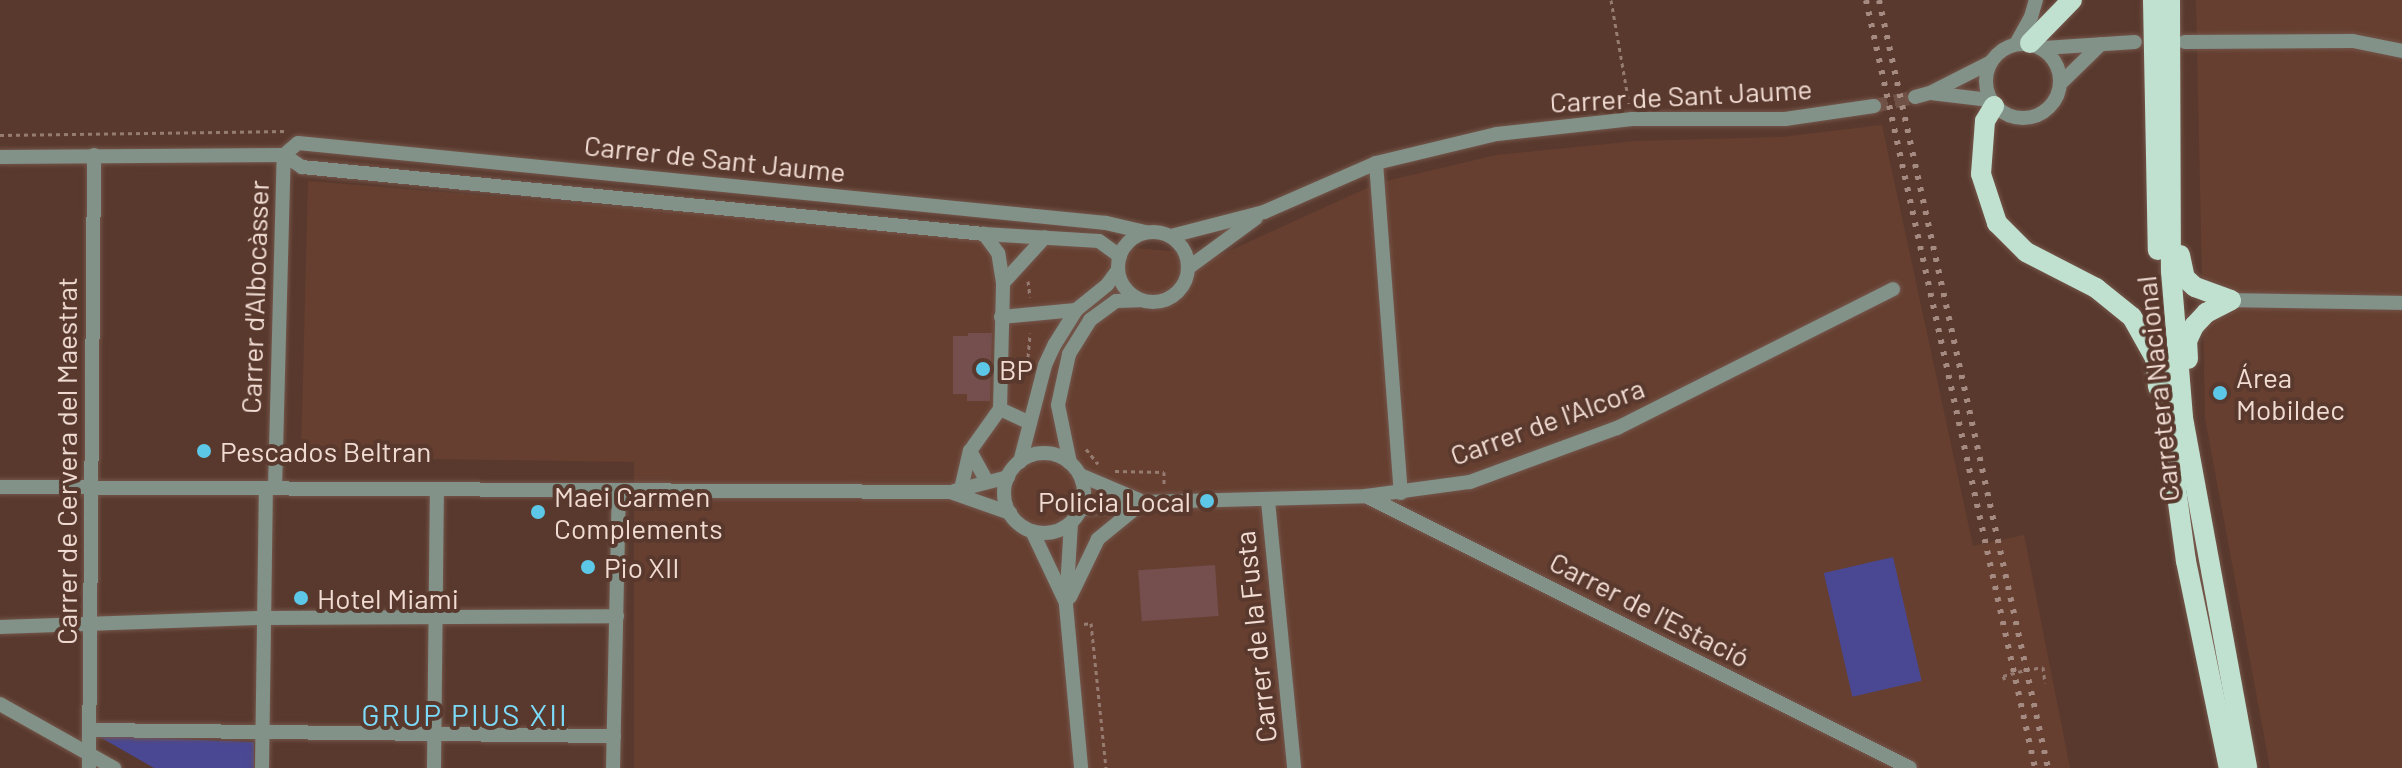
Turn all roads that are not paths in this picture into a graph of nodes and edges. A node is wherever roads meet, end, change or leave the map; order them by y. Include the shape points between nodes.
1 (2036, 0) edge
2 (2072, 0) edge
3 (2153, 0) edge
4 (2170, 0) edge
5 (2135, 42) dead end
6 (2185, 42) dead end
7 (2101, 44) junction
8 (2030, 45) junction
9 (2402, 51) edge
10 (1991, 62) junction
11 (2062, 82) junction
12 (1992, 103) junction
13 (1874, 106) tunnel mouth
14 (94, 155) junction
15 (284, 155) junction
16 (0, 157) edge
17 (1376, 163) junction
18 (2171, 197) junction
19 (1264, 212) junction
20 (1145, 232) junction
21 (984, 234) junction
22 (1171, 236) junction
23 (1045, 237) junction
24 (1119, 263) junction
25 (1188, 268) junction
26 (1003, 283) junction
27 (1893, 289) dead end
28 (1143, 300) junction
29 (2231, 300) junction
30 (2402, 303) edge
31 (1076, 310) junction
32 (1001, 317) junction
33 (1000, 409) junction
34 (1030, 423) junction
35 (970, 451) junction
36 (1020, 462) junction
37 (1070, 463) junction
38 (2191, 463) junction
39 (1080, 475) junction
40 (1008, 477) junction
41 (2175, 481) junction
42 (987, 482) junction
43 (0, 487) edge
44 (92, 487) junction
45 (270, 488) junction
46 (437, 489) junction
47 (619, 490) junction
48 (956, 491) junction
49 (1401, 493) junction
50 (1366, 496) junction
51 (1268, 501) junction
52 (1143, 502) junction
53 (1081, 509) junction
54 (1010, 513) junction
55 (1071, 523) junction
56 (1032, 531) junction
57 (1066, 605) junction
58 (617, 616) junction
59 (436, 617) junction
60 (264, 618) junction
61 (92, 624) junction
62 (0, 627) edge
63 (0, 704) edge
64 (90, 730) junction
65 (262, 734) junction
66 (434, 736) junction
67 (614, 736) junction
68 (89, 761) edge
69 (114, 768) edge
70 (262, 768) edge
71 (434, 768) edge
72 (613, 768) edge
73 (1081, 768) edge
74 (1294, 768) edge
75 (1910, 768) edge
76 (2229, 768) edge
77 (2247, 768) edge

1 - 8 street
2 - 8 main road
3 - 41 main road, Carretera Nacional via 2159,269
4 - 18 main road, Carretera Nacional
5 - 7 street
6 - 9 street via 2353,41
7 - 8 street
7 - 11 street
8 - 10 street via 2001,50
8 - 11 street via 2057,63
10 - 12 street via 1985,81
10 - 12 street via 1923,95
11 - 12 street via 2054,104 2036,117 2013,118
12 - 41 main road via 1985,121 1981,174 1997,223 2026,252 2096,288 2132,317 2155,358 2163,439
13 - 17 street, Carrer de Sant Jaume via 1785,119 1632,119 1497,134
14 - 15 street, Carrer de Sant Jaume
14 - 16 street, Carrer de Sant Jaume
14 - 44 street, Carrer de Cervera del Maestrat
15 - 20 street, Carrer de Sant Jaume via 298,143 1106,223
15 - 21 street, Carrer de Sant Jaume via 302,167
15 - 45 street, Carrer d'Albocàsser
17 - 19 street, Carrer de Sant Jaume
17 - 49 street
18 - 29 main road via 2185,278
18 - 38 main road, Carretera Nacional via 2171,271
19 - 22 street, Carrer de Sant Jaume
19 - 25 street, Carrer de Sant Jaume
20 - 22 street
20 - 24 street via 1125,245
21 - 23 street, Carrer de Sant Jaume
21 - 26 street via 998,253
22 - 25 street via 1184,250
23 - 24 street, Carrer de Sant Jaume via 1099,241
23 - 26 street
24 - 28 street via 1126,289
24 - 31 street via 1107,285
25 - 28 street via 1173,295
26 - 32 street
27 - 49 street, Carrer de l'Alcora via 1617,428 1470,482
28 - 37 street via 1116,301 1090,320 1069,354 1058,405
29 - 30 street
29 - 38 main road via 2206,313 2187,341
31 - 32 street
31 - 34 street via 1045,365
32 - 33 street
33 - 34 street
33 - 35 street
34 - 36 street
35 - 42 street
35 - 48 street
36 - 37 street via 1046,454
36 - 40 street
37 - 39 street
38 - 77 main road, Carretera Nacional
39 - 52 street, Carrer de l'Alcora
39 - 53 street
40 - 42 street
40 - 54 street via 1005,499
41 - 76 main road, Carretera Nacional
42 - 48 street
43 - 44 street
44 - 45 street
44 - 61 street, Carrer de Cervera del Maestrat
45 - 46 street
45 - 60 street, Carrer d'Albocàsser
46 - 47 street
46 - 59 street
47 - 48 street
47 - 58 street
48 - 54 street
49 - 50 street, Carrer de l'Alcora
50 - 51 street, Carrer de l'Alcora
50 - 75 street, Carrer de l'Estació
51 - 52 street, Carrer de l'Alcora
51 - 74 street, Carrer de la Fusta
52 - 53 street, Carrer de l'Alcora
52 - 57 street via 1098,539
53 - 55 street
54 - 56 street
55 - 56 street via 1050,533
55 - 57 street
56 - 57 street
57 - 73 street
58 - 59 street
58 - 67 street
59 - 60 street
59 - 66 street
60 - 61 street
60 - 65 street, Carrer d'Albocàsser
61 - 62 street
61 - 64 street, Carrer de Cervera del Maestrat
63 - 68 street
64 - 65 street
64 - 68 street, Carrer de Cervera del Maestrat
65 - 66 street
65 - 70 street, Carrer d'Albocàsser
66 - 67 street
66 - 71 street
67 - 72 street
68 - 69 street

